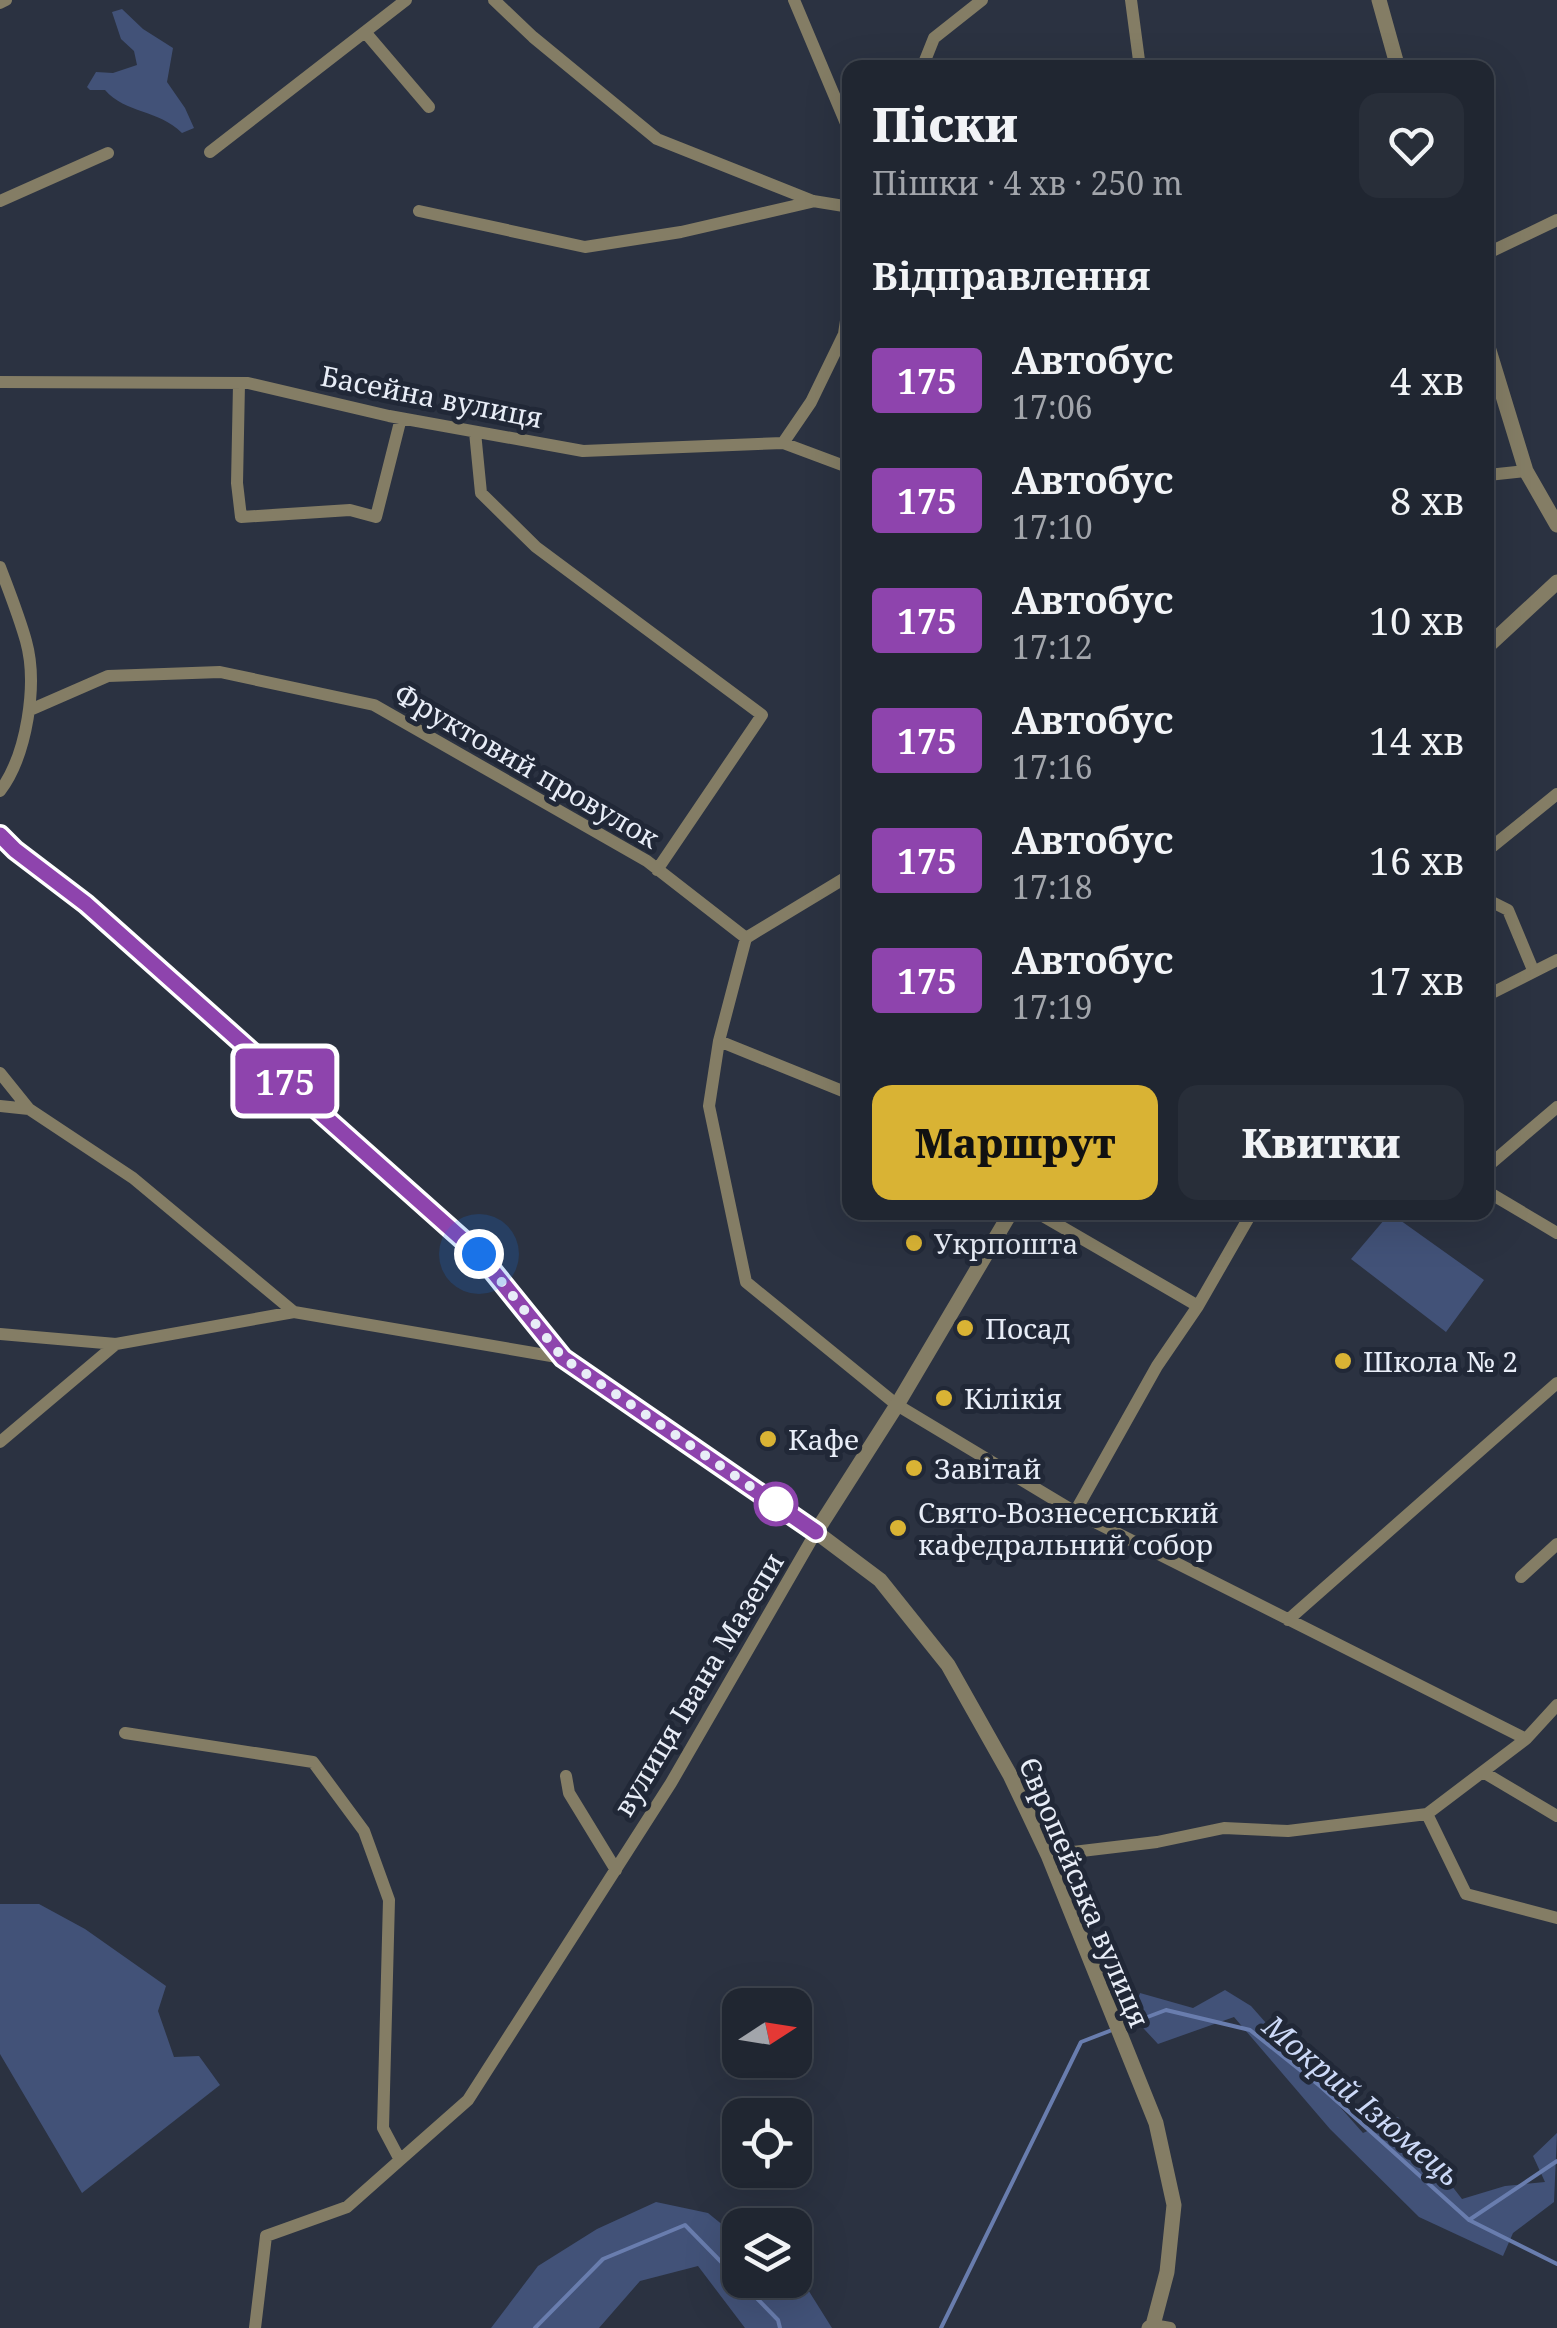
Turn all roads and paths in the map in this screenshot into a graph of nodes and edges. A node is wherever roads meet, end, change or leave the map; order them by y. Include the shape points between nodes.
1 (406, 0) edge
2 (494, 0) edge
3 (794, 0) edge
4 (982, 0) edge
5 (1131, 0) edge
6 (1379, 0) edge
7 (366, 32) junction
8 (925, 60) edge
9 (1139, 60) edge
10 (1396, 60) edge
11 (428, 107) dead end
12 (842, 114) edge
13 (210, 152) dead end
14 (108, 153) dead end
15 (0, 201) edge
16 (813, 201) junction
17 (842, 206) edge
18 (419, 211) dead end
19 (1557, 220) edge
20 (1494, 250) edge
21 (842, 338) edge
22 (1494, 366) edge
23 (0, 382) edge
24 (239, 384) junction
25 (401, 418) junction
26 (475, 432) junction
27 (783, 443) junction
28 (842, 465) edge
29 (1526, 471) junction
30 (1494, 474) edge
31 (1557, 525) edge
32 (0, 567) edge
33 (1557, 582) edge
34 (1494, 640) edge
35 (30, 710) junction
36 (0, 790) edge
37 (1557, 794) edge
38 (0, 835) edge
39 (1494, 845) edge
40 (7, 851) edge
41 (657, 870) junction
42 (842, 880) edge
43 (1494, 903) edge
44 (746, 938) junction
45 (1557, 960) edge
46 (1534, 970) junction
47 (1494, 992) edge
48 (719, 1041) junction
49 (0, 1073) edge
50 (842, 1091) edge
51 (0, 1106) edge
52 (1557, 1107) edge
53 (29, 1110) junction
54 (1494, 1161) edge
55 (1494, 1196) edge
56 (1006, 1220) edge
57 (1050, 1220) edge
58 (1247, 1220) edge
59 (1557, 1233) edge
60 (1198, 1306) junction
61 (294, 1312) junction
62 (0, 1334) edge
63 (116, 1344) junction
64 (563, 1358) junction
65 (1557, 1383) edge
66 (897, 1405) junction
67 (0, 1442) edge
68 (1075, 1512) junction
69 (816, 1532) junction
70 (1557, 1544) edge
71 (1521, 1577) dead end
72 (1288, 1620) junction
73 (1557, 1705) edge
74 (125, 1733) dead end
75 (1526, 1739) junction
76 (1482, 1772) junction
77 (566, 1776) dead end
78 (1427, 1814) junction
79 (1557, 1816) edge
80 (1048, 1855) junction
81 (616, 1870) junction
82 (1557, 1918) edge
83 (400, 2160) junction
84 (1151, 2326) edge
85 (255, 2328) edge
86 (1170, 2328) edge

1 - 7 street
2 - 16 street via 657,139
3 - 12 street
4 - 8 street via 934,38
5 - 9 street
6 - 10 street
7 - 11 street
7 - 13 street
14 - 15 street
16 - 17 street
16 - 18 street via 585,247
19 - 20 street
21 - 27 street
22 - 29 street
23 - 24 street, Басейна вулиця
24 - 25 street, Басейна вулиця
24 - 25 street via 241,517 350,510 376,517
25 - 26 street, Басейна вулиця
26 - 27 street, Басейна вулиця via 583,451
26 - 41 street via 482,493 536,547 762,714
27 - 28 street, Басейна вулиця
29 - 30 street
29 - 31 street
32 - 35 street via 28,645
33 - 34 street
35 - 36 street via 13,773
35 - 41 street, Фруктовий провулок via 108,676 220,672 374,705
37 - 39 street
38 - 40 street, Європейська вулиця
40 - 64 street, Європейська вулиця via 86,904 479,1254
41 - 44 street, Фруктовий провулок
42 - 44 street
43 - 46 street via 1508,910
44 - 48 street
45 - 46 street
46 - 47 street
48 - 50 street
48 - 66 street via 708,1106 746,1282
49 - 53 street
51 - 53 street
52 - 54 street
53 - 61 street via 133,1178
55 - 59 street
56 - 66 street, вулиця Івана Мазепи
57 - 60 street
58 - 60 street
60 - 68 street
61 - 63 street
61 - 64 street
62 - 63 street
63 - 67 street
64 - 69 street, Європейська вулиця
65 - 72 street
66 - 68 street
66 - 69 street, вулиця Івана Мазепи
68 - 72 street
69 - 80 street, Європейська вулиця via 880,1580 948,1665
69 - 81 street, вулиця Івана Мазепи
70 - 71 street
72 - 75 street
73 - 75 street
74 - 83 street via 313,1762 364,1831 388,1900 382,2128
75 - 76 street
76 - 78 street
76 - 79 street
77 - 81 street via 569,1793
78 - 80 street via 1288,1831 1224,1828
78 - 82 street via 1466,1894
80 - 84 street, Європейська вулиця via 1156,2124 1174,2206 1167,2272
81 - 83 street, вулиця Івана Мазепи via 468,2100
83 - 85 street, вулиця Івана Мазепи via 346,2207 266,2236
84 - 86 street

